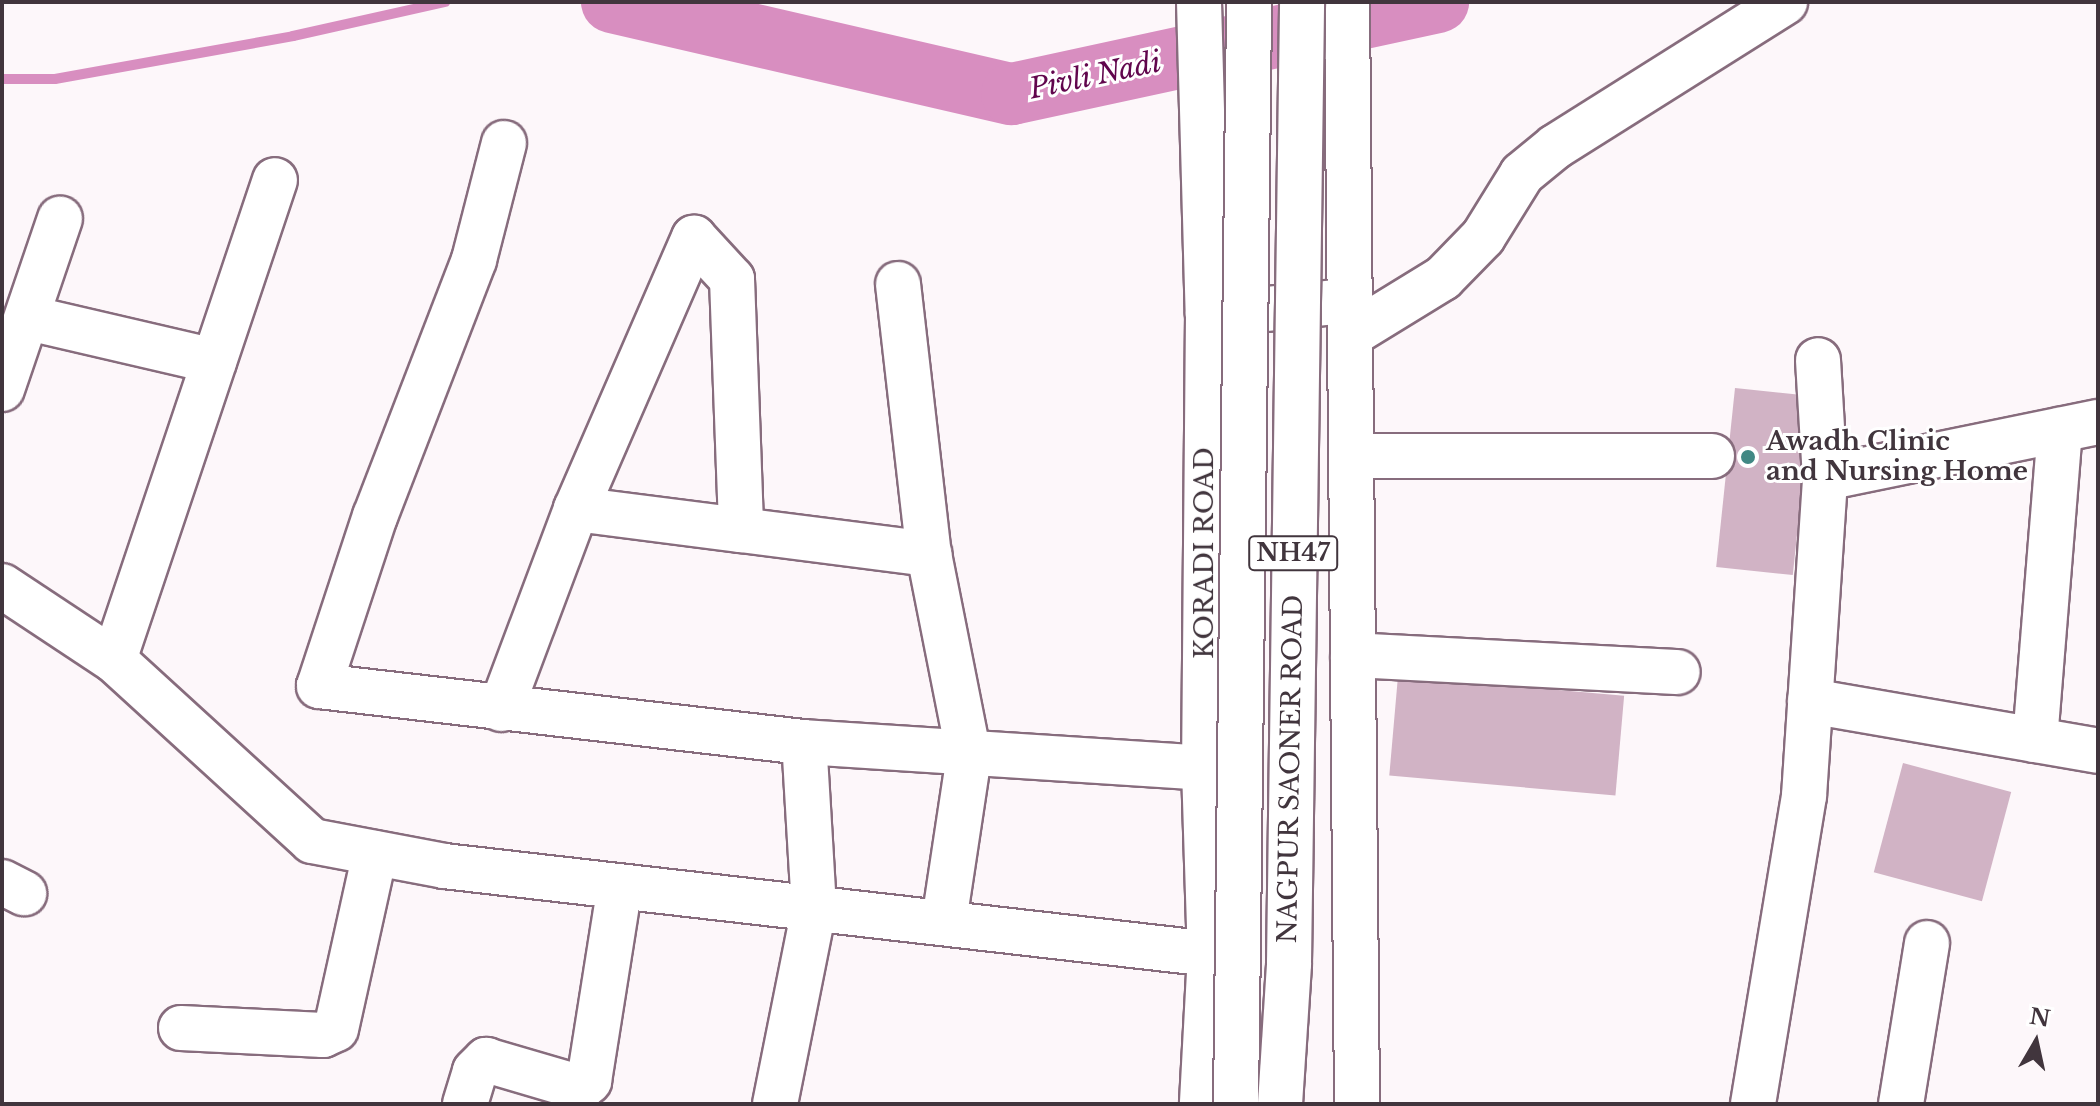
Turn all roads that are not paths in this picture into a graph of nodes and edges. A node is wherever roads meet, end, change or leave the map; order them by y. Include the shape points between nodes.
1 (1199, 2) edge
2 (1249, 2) edge
3 (1302, 2) edge
4 (1347, 2) edge
5 (1785, 2) edge
6 (504, 143) dead end
7 (275, 180) dead end
8 (60, 219) dead end
9 (898, 284) dead end
10 (1208, 315) junction
11 (29, 318) junction
12 (1350, 318) junction
13 (1818, 360) dead end
14 (214, 361) junction
15 (2, 389) edge
16 (2079, 426) edge
17 (1351, 456) junction
18 (1712, 456) dead end
19 (1825, 478) junction
20 (576, 509) junction
21 (741, 530) junction
22 (929, 554) junction
23 (2, 586) edge
24 (1353, 655) junction
25 (114, 660) junction
26 (1678, 672) dead end
27 (1810, 701) junction
28 (501, 709) junction
29 (2035, 740) junction
30 (804, 742) junction
31 (2098, 751) edge
32 (969, 756) junction
33 (1204, 768) junction
34 (375, 853) junction
35 (620, 886) junction
36 (814, 908) junction
37 (944, 922) junction
38 (1927, 943) dead end
39 (1210, 954) junction
40 (181, 1028) dead end
41 (465, 1104) edge
42 (775, 1104) edge
43 (1202, 1104) edge
44 (1236, 1104) edge
45 (1280, 1104) edge
46 (1357, 1104) edge
47 (1753, 1104) edge
48 (1901, 1104) edge

1 - 10 main road, KORADI ROAD
2 - 44 main road, NAGPUR SAONER ROAD / NH47, bridge via 1242,958 1234,1046
3 - 45 main road, NAGPUR SAONER ROAD / NH47, bridge via 1289,963
4 - 12 main road
5 - 12 main road via 1555,147 1522,174 1483,237 1443,278
6 - 28 main road via 474,260 375,516 319,686
7 - 14 main road
8 - 11 main road
9 - 22 main road
10 - 12 main road
10 - 33 main road, KORADI ROAD
11 - 14 main road
11 - 15 main road
12 - 17 main road
13 - 19 main road
14 - 25 main road
16 - 19 main road
16 - 29 main road
17 - 18 main road
17 - 24 main road
19 - 27 main road
20 - 21 main road
20 - 21 main road via 694,238 732,279
20 - 28 main road
21 - 22 main road
22 - 32 main road
23 - 25 main road
24 - 26 main road
24 - 46 main road
25 - 34 main road via 312,841
27 - 29 main road
27 - 47 main road via 1804,796
28 - 30 main road
29 - 31 main road
30 - 32 main road
30 - 36 main road
32 - 33 main road
32 - 37 main road
33 - 39 main road, KORADI ROAD
34 - 35 main road
34 - 40 main road via 336,1029 323,1035
35 - 36 main road
35 - 41 main road via 589,1081 581,1088 486,1060 475,1071
36 - 37 main road
36 - 42 main road
37 - 39 main road
38 - 48 main road
39 - 43 main road, KORADI ROAD

